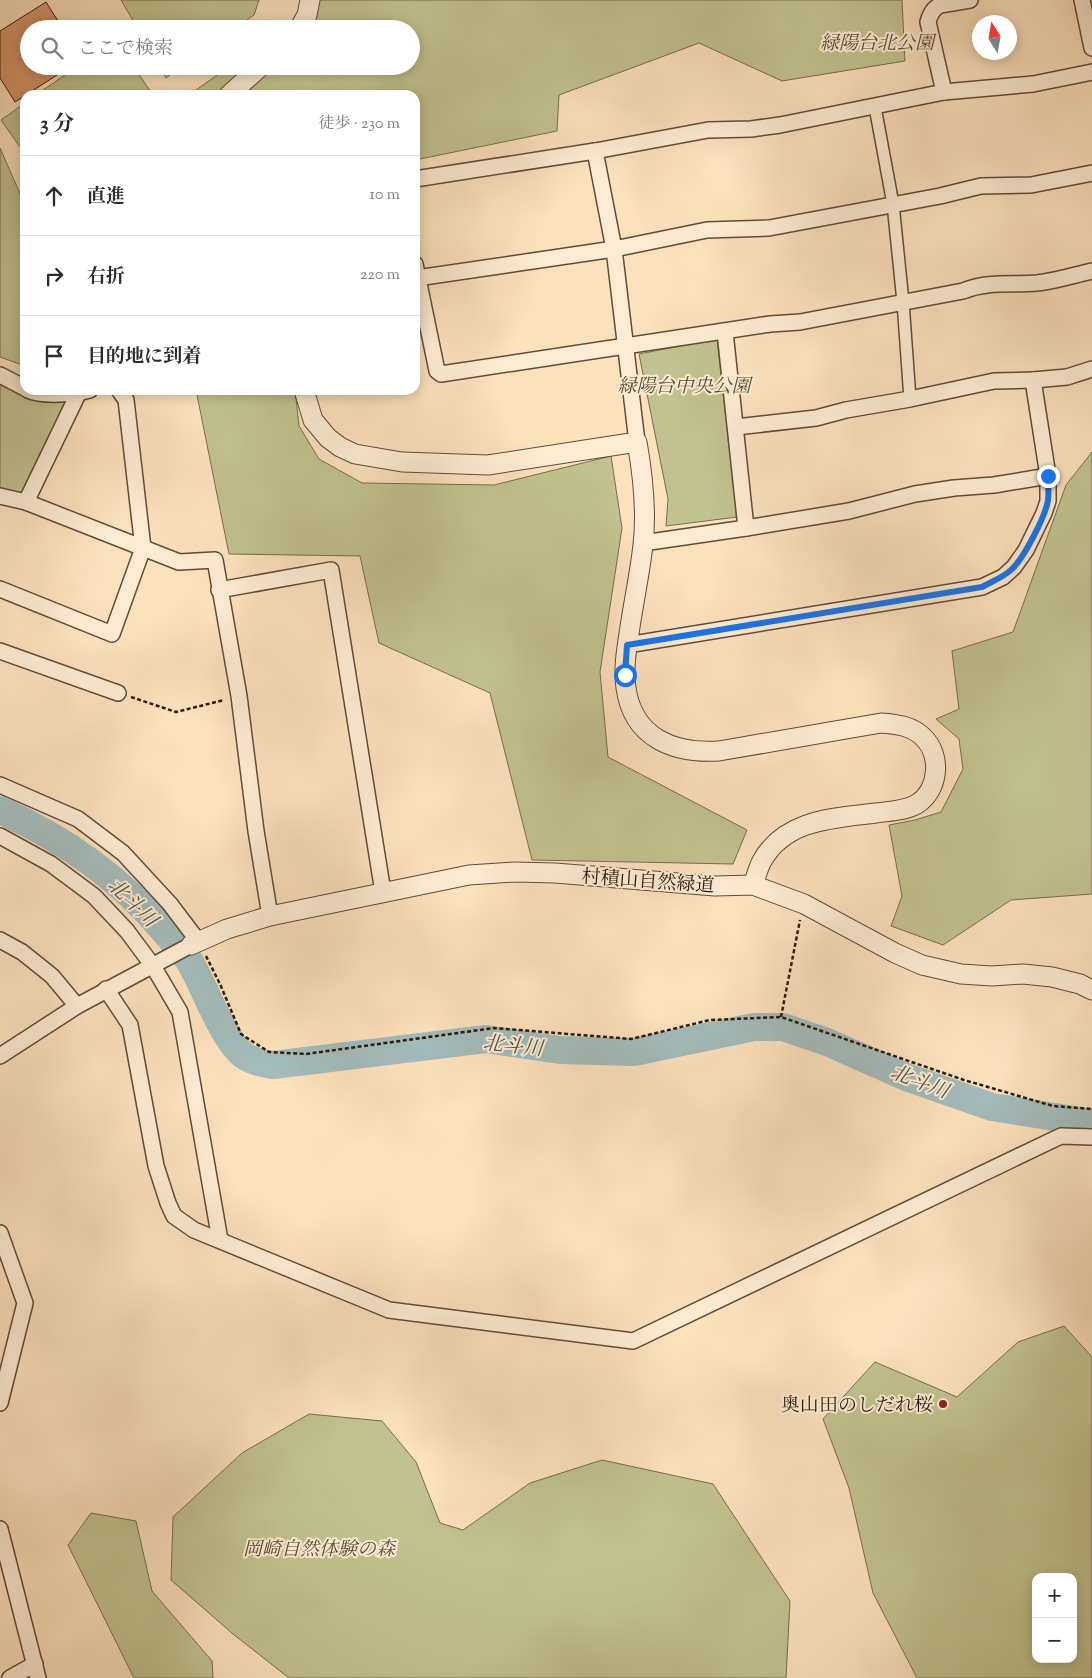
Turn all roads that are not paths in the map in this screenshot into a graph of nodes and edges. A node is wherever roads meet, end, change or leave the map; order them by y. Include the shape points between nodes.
1 (310, 0) edge
2 (970, 0) edge
3 (1082, 0) edge
4 (304, 20) edge
5 (1092, 48) edge
6 (1092, 72) edge
7 (251, 75) edge
8 (235, 90) edge
9 (944, 92) junction
10 (875, 107) junction
11 (595, 151) junction
12 (1092, 173) edge
13 (420, 178) edge
14 (893, 204) junction
15 (614, 249) junction
16 (420, 271) edge
17 (1092, 271) edge
18 (420, 290) edge
19 (903, 302) junction
20 (725, 332) junction
21 (625, 346) junction
22 (1092, 369) edge
23 (0, 375) edge
24 (1032, 380) junction
25 (20, 385) edge
26 (82, 395) edge
27 (122, 395) edge
28 (306, 395) edge
29 (910, 399) junction
30 (736, 427) junction
31 (637, 442) junction
32 (1048, 476) junction
33 (0, 496) edge
34 (26, 502) junction
35 (746, 528) junction
36 (643, 543) junction
37 (143, 548) junction
38 (0, 589) edge
39 (220, 590) junction
40 (627, 645) junction
41 (0, 652) edge
42 (118, 693) road end
43 (0, 785) edge
44 (0, 836) edge
45 (753, 886) junction
46 (383, 892) junction
47 (270, 916) junction
48 (0, 940) edge
49 (195, 943) junction
50 (158, 964) junction
51 (106, 989) junction
52 (1092, 990) edge
53 (77, 1006) junction
54 (0, 1055) edge
55 (1092, 1137) edge
56 (0, 1233) edge
57 (220, 1240) junction
58 (0, 1403) edge
59 (0, 1529) edge
60 (5, 1571) edge
61 (36, 1671) edge
62 (10, 1678) edge

1 - 4 street
2 - 9 street via 940,5 929,17
3 - 5 street
6 - 9 street via 1033,84
7 - 8 street
9 - 10 street
10 - 11 street via 751,129 708,130
10 - 14 street
11 - 13 street
11 - 15 street
12 - 14 street via 1031,185 981,186
14 - 15 street via 769,228 707,230
14 - 19 street
15 - 16 street
15 - 21 street
17 - 19 street via 1038,282 977,285 963,291
18 - 21 street via 437,371 441,374
19 - 20 street via 800,322
19 - 29 street
20 - 21 street
20 - 30 street
21 - 31 street
22 - 24 street via 1067,377
23 - 25 street
24 - 29 street via 994,381
24 - 32 street
26 - 34 street
27 - 37 street via 126,400
28 - 31 street via 313,420 334,443 355,454 402,462 488,465
29 - 30 street via 816,418
30 - 35 street
31 - 36 street via 644,482
32 - 35 street via 915,494 849,511
32 - 40 street via 1048,501 1026,550 1009,572 982,587
33 - 34 street
34 - 37 street
35 - 36 street
36 - 40 street
37 - 38 street via 112,634
37 - 39 street via 179,562 215,560
39 - 46 street via 331,570
39 - 47 street via 239,696
40 - 45 street via 626,688 632,710 652,736 674,747 719,751 881,723 913,730 931,747 935,780 919,802 906,808 814,822 791,831 768,852
41 - 42 street
43 - 49 street via 78,819 123,853 170,904
44 - 50 street via 51,864 94,896
45 - 46 street, 村積山自然緑道 via 514,872 469,875
45 - 52 street, 村積山自然緑道 via 804,904 922,965 961,974 1052,977
46 - 47 street, 村積山自然緑道
47 - 49 street, 村積山自然緑道
48 - 53 street via 22,952 52,976
49 - 50 street
50 - 51 street
50 - 57 street via 180,1012
51 - 53 street
51 - 57 street via 130,1025 156,1166 168,1203 174,1216 194,1230
53 - 54 street
55 - 57 street via 1061,1136 633,1341 389,1310
56 - 58 street via 25,1303
59 - 60 street
60 - 61 street
61 - 62 street

